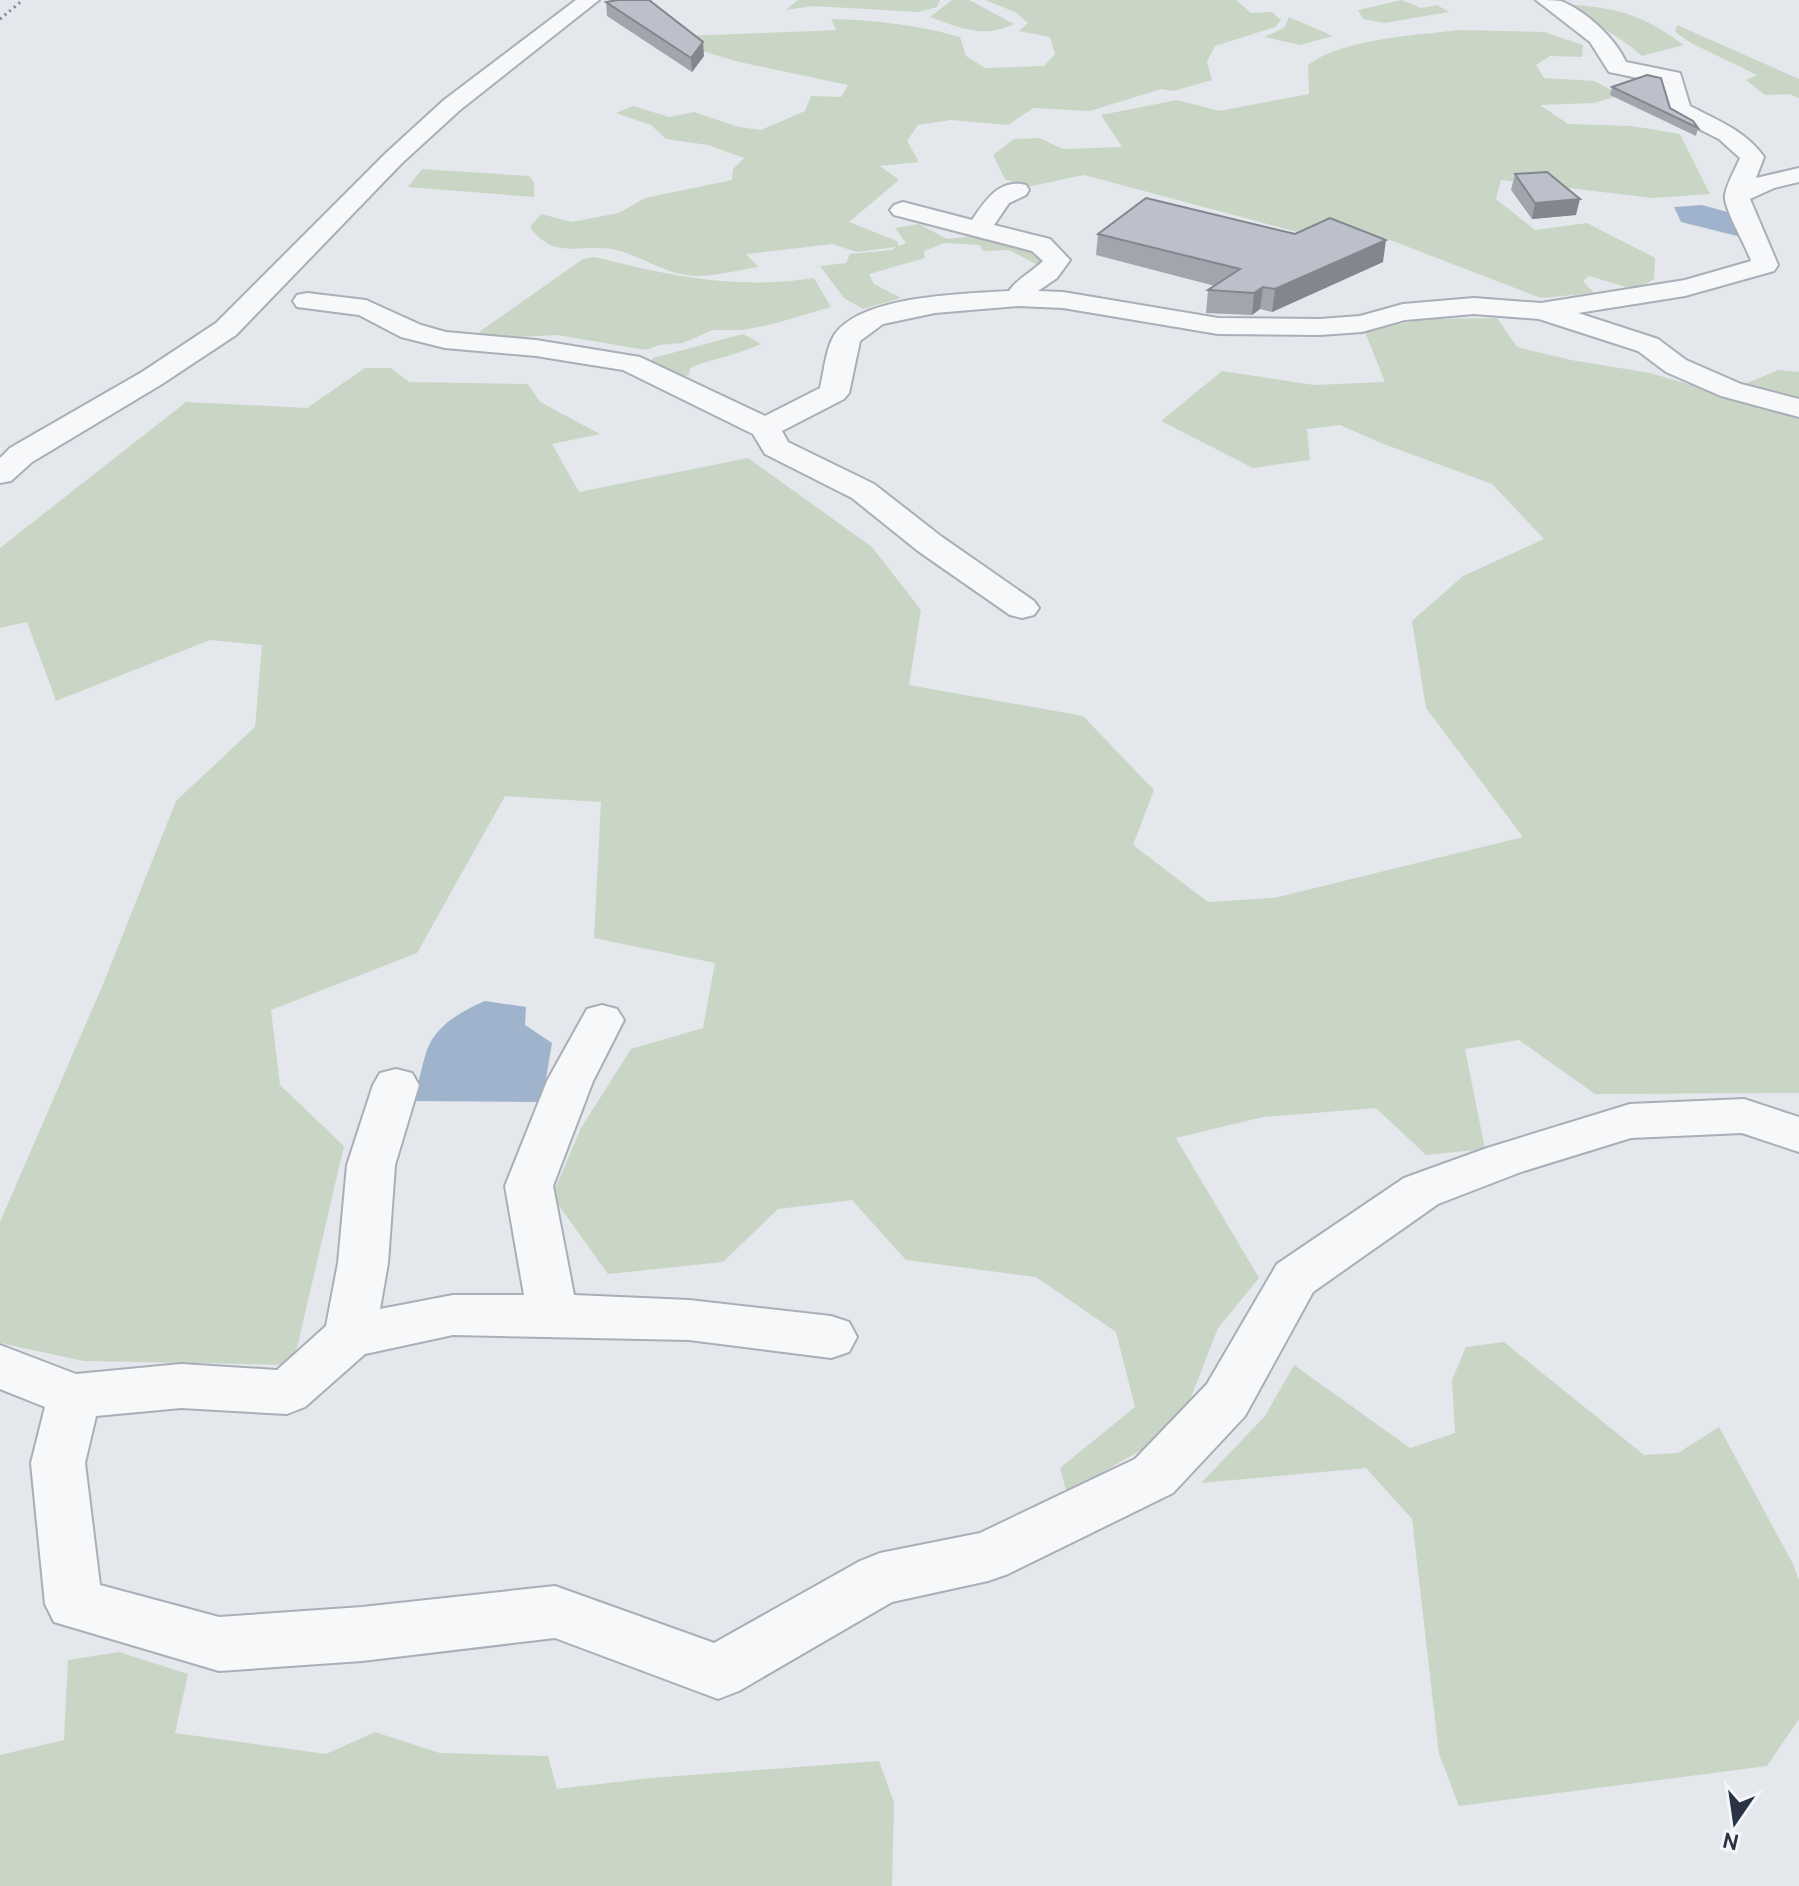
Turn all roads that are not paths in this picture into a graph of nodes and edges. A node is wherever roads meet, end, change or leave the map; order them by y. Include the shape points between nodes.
1 (589, 0) edge
2 (1546, 0) edge
3 (1799, 175) edge
4 (1017, 190) dead end
5 (1737, 196) junction
6 (903, 210) dead end
7 (979, 228) junction
8 (1018, 298) junction
9 (307, 301) dead end
10 (1540, 311) junction
11 (1799, 408) edge
12 (765, 428) junction
13 (0, 474) edge
14 (1022, 608) dead end
15 (602, 1020) dead end
16 (396, 1085) dead end
17 (1799, 1135) edge
18 (553, 1315) junction
19 (350, 1336) junction
20 (831, 1337) dead end
21 (0, 1366) edge
22 (74, 1396) junction

1 - 13 street via 452,105 226,329 21,455
2 - 5 street via 1614,55 1617,67 1672,78 1679,110 1727,134 1752,157
3 - 5 street
4 - 7 street via 1000,198
5 - 10 street via 1765,265 1698,285
6 - 7 street
7 - 8 street via 1041,245 1057,260 1050,272 1023,287
8 - 10 street via 1063,300 1218,326 1362,324 1403,312 1474,306
8 - 12 street via 935,305 874,318 847,337 834,393
9 - 12 street via 366,308 411,331 445,340 630,363
10 - 11 street via 1648,345 1676,366 1731,390
12 - 14 street via 776,448 863,491
15 - 18 street via 570,1081 529,1186
16 - 19 street via 371,1165 363,1263
17 - 22 street via 1744,1116 1630,1121 1421,1191 1295,1278 1226,1400 1154,1476 988,1556 880,1579 718,1672 555,1612 219,1644 74,1604 58,1463
18 - 19 street via 453,1315
18 - 20 street via 689,1320
19 - 22 street via 287,1392 181,1386
21 - 22 street

